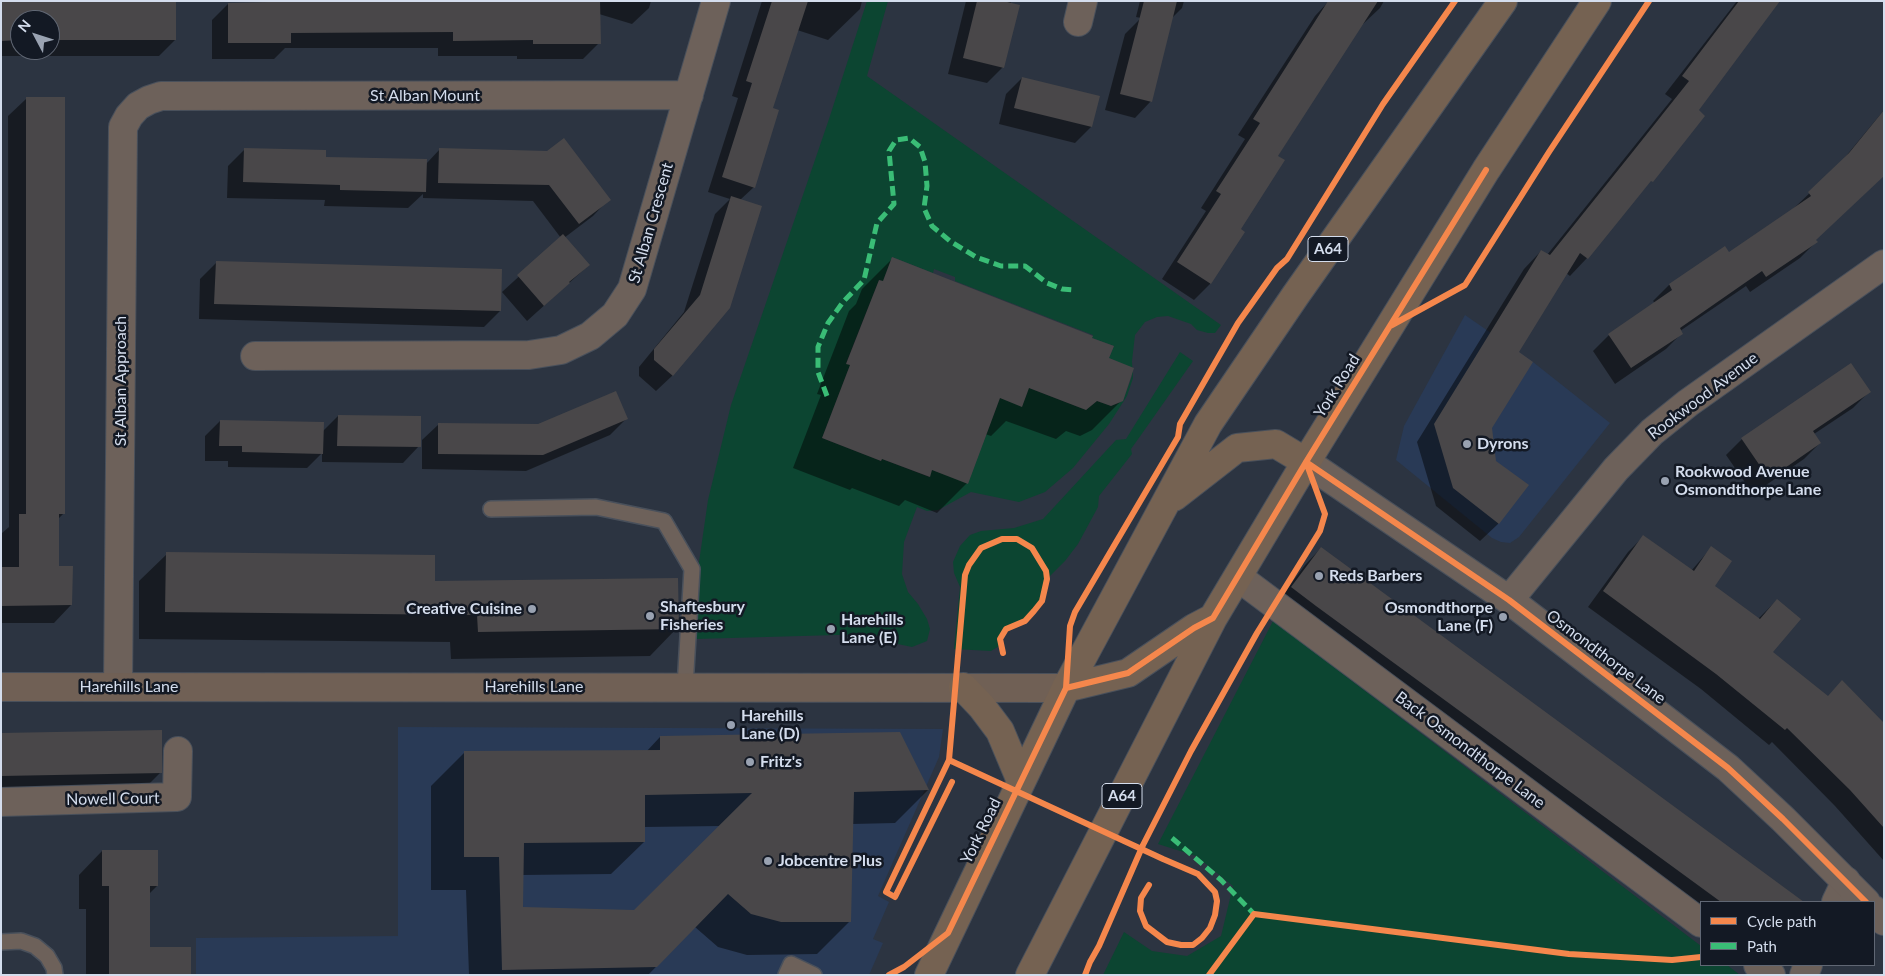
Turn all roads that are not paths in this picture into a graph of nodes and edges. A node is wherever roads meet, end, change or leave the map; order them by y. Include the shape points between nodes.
1 (716, 1) edge
2 (1502, 1) edge
3 (1597, 1) edge
4 (689, 95) junction
5 (161, 96) joint
6 (1884, 264) edge
7 (255, 356) dead end
8 (1306, 462) junction
9 (1166, 504) junction
10 (491, 509) dead end
11 (1238, 577) junction
12 (1509, 600) junction
13 (1213, 618) junction
14 (1, 687) edge
15 (118, 687) junction
16 (685, 687) junction
17 (963, 687) junction
18 (1066, 688) junction
19 (178, 751) dead end
20 (1021, 781) junction
21 (1, 802) edge
22 (1841, 892) edge
23 (1864, 901) edge
24 (1875, 911) edge
25 (1884, 921) edge
26 (1700, 922) edge
27 (1, 942) edge
28 (1759, 966) edge
29 (55, 975) edge
30 (786, 975) edge
31 (814, 975) edge
32 (929, 975) edge
33 (1030, 975) edge
34 (1771, 975) edge

1 - 4 street, St Alban Crescent
2 - 9 highway, York Road / A64 via 1243,371 1208,424
3 - 8 highway, York Road / A64 via 1486,170
4 - 5 street, St Alban Mount
4 - 7 street, St Alban Crescent via 632,289 615,315 590,336 561,350 529,355
5 - 15 street, St Alban Approach via 138,106 123,127
6 - 12 street, Rookwood Avenue via 1652,432 1616,469
8 - 9 highway via 1276,444 1237,448
8 - 11 highway, York Road / A64
8 - 12 street, Osmondthorpe Lane
9 - 18 highway, York Road / A64
10 - 16 lane via 596,507 664,521 692,569
11 - 13 highway, York Road / A64
11 - 26 street, Back Osmondthorpe Lane
12 - 22 street, Osmondthorpe Lane via 1728,768
13 - 18 highway via 1128,673
13 - 33 highway, York Road / A64
14 - 15 main road, Harehills Lane
15 - 16 main road, Harehills Lane
16 - 17 main road, Harehills Lane
17 - 18 main road, Harehills Lane
17 - 20 highway via 1000,731
18 - 20 highway, York Road / A64
19 - 21 street, Nowell Court via 178,797
20 - 32 highway, York Road / A64
22 - 23 street, Osmondthorpe Lane
24 - 25 street
27 - 29 lane via 35,946 47,956
28 - 34 street
30 - 31 lane via 791,964

